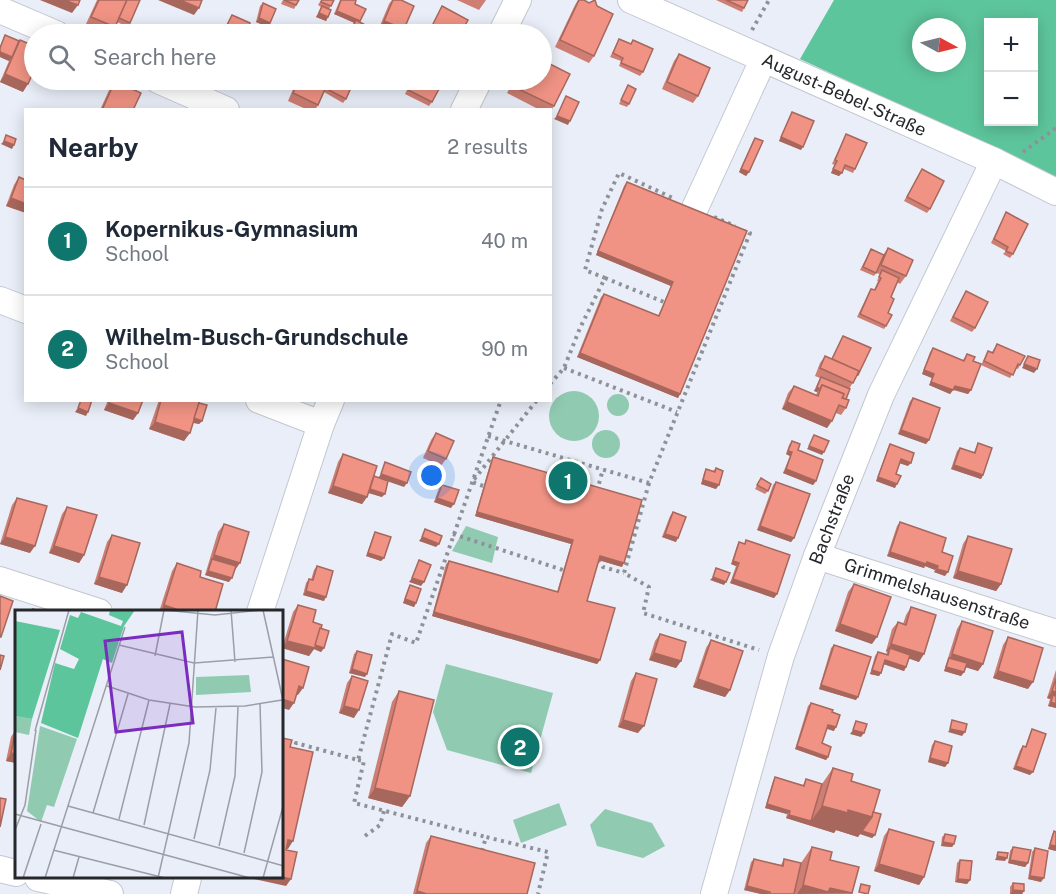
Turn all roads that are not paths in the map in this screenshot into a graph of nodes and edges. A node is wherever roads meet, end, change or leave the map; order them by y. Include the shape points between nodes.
1 (518, 0) edge
2 (631, 0) edge
3 (0, 10) edge
4 (33, 24) edge
5 (506, 24) edge
6 (763, 60) junction
7 (181, 90) edge
8 (473, 90) edge
9 (221, 108) edge
10 (465, 108) edge
11 (999, 164) junction
12 (1056, 192) edge
13 (694, 208) edge
14 (0, 300) edge
15 (24, 309) edge
16 (264, 402) edge
17 (330, 402) edge
18 (321, 424) junction
19 (817, 556) junction
20 (0, 580) edge
21 (93, 610) edge
22 (261, 610) edge
23 (1056, 633) edge
24 (0, 869) edge
25 (15, 873) edge
26 (42, 879) edge
27 (188, 879) edge
28 (110, 894) edge
29 (184, 894) edge
30 (714, 894) edge

1 - 5 street
2 - 6 street, August-Bebel-Straße
3 - 4 street
6 - 11 street, August-Bebel-Straße
6 - 13 street
7 - 9 street
8 - 10 street
11 - 12 street, August-Bebel-Straße
11 - 19 street, Bachstraße via 881,395
14 - 15 street
16 - 18 street
17 - 18 street
18 - 22 street
19 - 23 street, Grimmelshausenstraße
19 - 30 street, Bachstraße via 781,656
20 - 21 street
24 - 25 street
26 - 28 street
27 - 29 street

